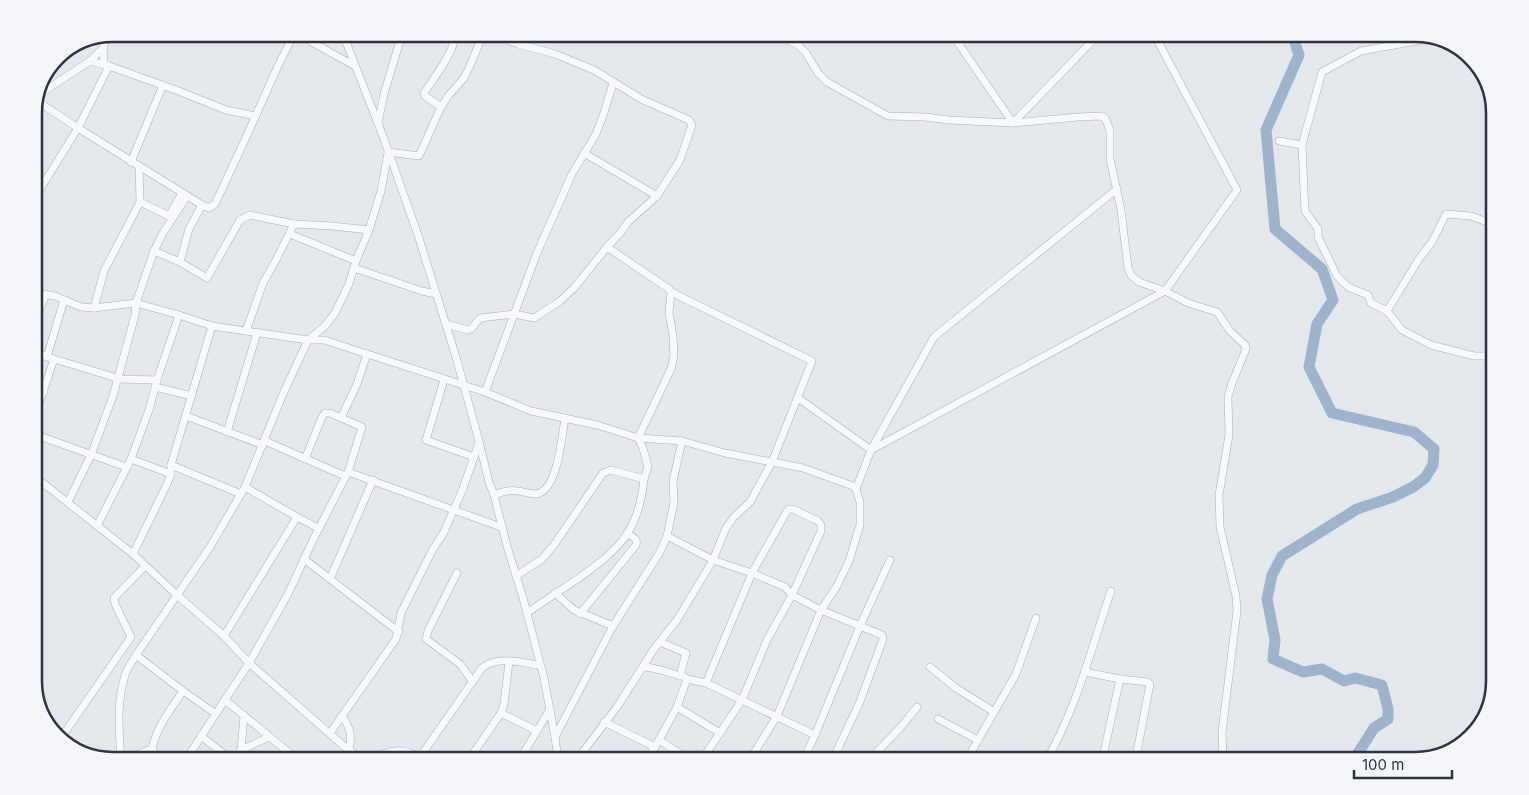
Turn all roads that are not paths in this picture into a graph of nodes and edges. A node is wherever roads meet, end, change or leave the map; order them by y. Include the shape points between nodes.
1 (291, 43) edge
2 (313, 43) edge
3 (346, 43) edge
4 (399, 43) edge
5 (453, 43) edge
6 (479, 43) edge
7 (515, 43) edge
8 (794, 43) edge
9 (958, 43) edge
10 (1090, 43) edge
11 (1159, 43) edge
12 (1406, 43) edge
13 (104, 44) edge
14 (103, 48) junction
15 (90, 61) junction
16 (107, 65) junction
17 (355, 66) junction
18 (613, 83) junction
19 (163, 85) junction
20 (47, 89) edge
21 (44, 105) edge
22 (441, 107) junction
23 (256, 116) junction
24 (378, 123) junction
25 (1014, 123) junction
26 (78, 128) junction
27 (1279, 141) dead end
28 (1302, 145) junction
29 (388, 152) junction
30 (584, 153) junction
31 (132, 162) junction
32 (139, 166) junction
33 (43, 184) edge
34 (1117, 189) junction
35 (184, 194) junction
36 (657, 196) junction
37 (140, 202) junction
38 (202, 205) junction
39 (1486, 222) edge
40 (294, 224) junction
41 (369, 230) junction
42 (290, 234) junction
43 (607, 248) junction
44 (154, 251) junction
45 (180, 262) junction
46 (355, 265) junction
47 (1165, 291) junction
48 (672, 292) junction
49 (43, 294) edge
50 (46, 294) junction
51 (436, 294) junction
52 (64, 300) junction
53 (43, 301) edge
54 (136, 303) junction
55 (94, 308) junction
56 (1387, 311) junction
57 (514, 314) junction
58 (179, 315) junction
59 (446, 324) junction
60 (212, 326) junction
61 (246, 331) junction
62 (257, 333) junction
63 (308, 340) junction
64 (43, 354) edge
65 (367, 354) junction
66 (1486, 357) edge
67 (50, 358) junction
68 (118, 380) junction
69 (444, 380) junction
70 (156, 384) junction
71 (464, 386) junction
72 (44, 392) edge
73 (484, 392) junction
74 (192, 396) junction
75 (798, 398) junction
76 (186, 416) junction
77 (341, 418) junction
78 (565, 418) junction
79 (227, 432) junction
80 (43, 437) edge
81 (638, 438) junction
82 (479, 441) junction
83 (682, 441) junction
84 (264, 443) junction
85 (871, 450) junction
86 (91, 455) junction
87 (474, 458) junction
88 (131, 459) junction
89 (305, 459) junction
90 (772, 462) junction
91 (171, 465) junction
92 (126, 467) junction
93 (171, 474) junction
94 (346, 474) junction
95 (644, 479) junction
96 (373, 480) junction
97 (43, 483) edge
98 (856, 489) junction
99 (243, 490) junction
100 (494, 495) junction
101 (68, 502) junction
102 (454, 510) junction
103 (297, 517) junction
104 (98, 526) junction
105 (501, 527) junction
106 (318, 528) junction
107 (628, 534) junction
108 (667, 536) junction
109 (133, 554) junction
110 (304, 559) junction
111 (712, 560) junction
112 (890, 560) dead end
113 (145, 566) junction
114 (457, 573) dead end
115 (752, 573) junction
116 (516, 576) junction
117 (330, 579) junction
118 (1111, 591) dead end
119 (555, 593) junction
120 (792, 595) junction
121 (178, 596) junction
122 (822, 610) junction
123 (527, 612) junction
124 (580, 614) junction
125 (1036, 618) dead end
126 (613, 626) junction
127 (860, 626) junction
128 (398, 632) junction
129 (224, 636) junction
130 (660, 642) junction
131 (136, 655) junction
132 (509, 662) junction
133 (249, 663) junction
134 (540, 665) junction
135 (644, 667) junction
136 (930, 667) dead end
137 (1085, 672) junction
138 (684, 678) junction
139 (1120, 679) junction
140 (473, 682) junction
141 (706, 683) junction
142 (182, 691) junction
143 (225, 700) junction
144 (742, 700) junction
145 (677, 707) junction
146 (917, 707) dead end
147 (550, 709) junction
148 (994, 712) junction
149 (501, 713) junction
150 (216, 714) junction
151 (244, 716) junction
152 (342, 716) junction
153 (777, 716) junction
154 (938, 719) dead end
155 (604, 722) junction
156 (537, 731) junction
157 (65, 733) edge
158 (330, 733) junction
159 (720, 733) junction
160 (815, 735) junction
161 (202, 736) junction
162 (269, 737) junction
163 (555, 737) junction
164 (659, 740) junction
165 (978, 740) junction
166 (655, 747) junction
167 (152, 750) joint
168 (240, 750) joint
169 (349, 750) junction
170 (120, 752) edge
171 (146, 752) edge
172 (191, 752) edge
173 (222, 752) edge
174 (288, 752) edge
175 (352, 752) edge
176 (391, 752) edge
177 (406, 752) edge
178 (428, 752) edge
179 (474, 752) edge
180 (524, 752) edge
181 (557, 752) edge
182 (582, 752) edge
183 (651, 752) edge
184 (677, 752) edge
185 (707, 752) edge
186 (755, 752) edge
187 (807, 752) edge
188 (836, 752) edge
189 (877, 752) edge
190 (971, 752) edge
191 (1051, 752) edge
192 (1104, 752) edge
193 (1137, 752) dead end
194 (1223, 752) edge

1 - 23 street
2 - 17 street
3 - 17 street
4 - 24 street
5 - 22 street via 424,93
6 - 22 street via 464,78
7 - 18 street via 555,54 594,70
8 - 25 street via 806,53 826,82 888,116
9 - 25 street
10 - 25 street
11 - 47 street via 1237,190
12 - 28 street via 1362,51 1322,72
13 - 14 street
14 - 15 street
14 - 16 street
15 - 16 street
15 - 20 street
16 - 19 street
16 - 26 street
17 - 24 street
18 - 30 street via 596,134
18 - 36 street via 691,122 680,160
19 - 23 street via 226,110
19 - 31 street
21 - 26 street
22 - 29 street via 418,156
23 - 38 street via 215,204 209,208
24 - 29 street
25 - 34 street via 1105,118 1110,130 1110,159
26 - 31 street
26 - 33 street
27 - 28 street
28 - 56 street via 1305,211 1318,229 1318,237 1336,276 1348,288 1368,296 1371,303
29 - 41 street
29 - 51 street
30 - 36 street
30 - 57 street via 537,254
31 - 32 street
32 - 35 street
32 - 37 street
34 - 47 street via 1128,268 1139,282
34 - 85 street via 934,337
35 - 37 street via 169,216
35 - 38 street
35 - 44 street
36 - 43 street via 628,222
37 - 55 street via 104,270
38 - 45 street via 189,229
39 - 56 street via 1471,216 1446,214 1432,242
40 - 41 street
40 - 42 street
40 - 45 street via 247,216 240,220 206,278
41 - 46 street
42 - 46 street
42 - 61 street via 263,283
43 - 48 street
43 - 57 street via 574,288 550,309 534,318
44 - 45 street
44 - 54 street
46 - 51 street
46 - 63 street via 334,313 325,326
47 - 85 street
47 - 194 street via 1188,304 1217,312 1246,349 1228,397 1229,435 1219,495 1220,527 1237,611 1222,732
48 - 75 street via 812,362
48 - 81 street via 669,313 674,356
49 - 50 street
50 - 52 street
50 - 53 street
51 - 59 street
52 - 55 street
52 - 67 street
54 - 55 street
54 - 58 street
54 - 68 street
56 - 66 street via 1402,330 1431,345
57 - 59 street via 480,318 468,330
57 - 73 street
58 - 60 street
58 - 70 street
59 - 71 street
60 - 61 street
60 - 74 street
61 - 62 street
62 - 63 street
62 - 79 street
63 - 65 street via 324,340
63 - 84 street
64 - 67 street
65 - 69 street
65 - 77 street
67 - 68 street
67 - 72 street
68 - 70 street
68 - 86 street
69 - 71 street
69 - 87 street via 426,440
70 - 74 street
70 - 88 street
71 - 73 street
71 - 82 street
73 - 78 street via 531,411
74 - 76 street
75 - 85 street
75 - 90 street
76 - 79 street
76 - 91 street
77 - 89 street via 325,413
77 - 94 street via 362,427
78 - 81 street
78 - 100 street via 556,470 543,492 536,494 511,489
79 - 84 street
80 - 86 street
81 - 83 street
81 - 95 street via 648,466
82 - 87 street
82 - 100 street
83 - 90 street
83 - 108 street via 673,481 674,502
84 - 89 street
84 - 99 street
85 - 98 street
86 - 92 street
86 - 101 street
87 - 102 street
88 - 92 street
88 - 93 street
89 - 94 street
90 - 98 street via 803,468
90 - 111 street via 750,502 726,528
91 - 93 street
91 - 99 street
92 - 104 street
93 - 109 street
94 - 96 street
94 - 106 street
95 - 107 street via 641,501
95 - 116 street via 611,470 603,473 554,545
96 - 102 street
96 - 117 street
97 - 101 street
98 - 122 street via 860,502 860,525 849,561
99 - 103 street
99 - 121 street
100 - 105 street
101 - 104 street
102 - 105 street
102 - 128 street via 401,612
103 - 106 street
103 - 129 street
104 - 109 street
105 - 116 street
106 - 110 street
107 - 119 street via 587,572
107 - 124 street via 635,538 636,545
108 - 111 street
108 - 126 street
109 - 113 street
110 - 117 street
110 - 133 street
111 - 115 street
111 - 130 street via 677,620
112 - 127 street
113 - 121 street
113 - 157 street via 114,598 131,637
114 - 140 street via 426,639 460,664
115 - 120 street via 785,587
115 - 120 street via 787,511 793,509 818,521 821,531
115 - 141 street
116 - 123 street
117 - 128 street
118 - 137 street
119 - 123 street
119 - 124 street
120 - 122 street
120 - 144 street via 767,640
121 - 129 street
121 - 131 street
122 - 127 street
122 - 153 street
123 - 134 street
124 - 126 street
125 - 148 street via 1016,674
126 - 163 street
127 - 160 street
127 - 188 street via 879,633 883,638 859,704
128 - 152 street
129 - 133 street
130 - 135 street
130 - 138 street via 686,653
131 - 142 street
131 - 170 street via 121,693
132 - 134 street
132 - 140 street via 490,662
132 - 149 street
133 - 143 street
133 - 158 street
134 - 147 street
135 - 138 street
135 - 155 street
136 - 148 street
137 - 139 street
137 - 191 street
138 - 141 street
138 - 145 street
139 - 192 street
139 - 193 street via 1150,684
140 - 178 street
141 - 144 street
142 - 150 street
142 - 167 street via 165,718
143 - 150 street
143 - 151 street
144 - 153 street
144 - 159 street
145 - 159 street
145 - 164 street
146 - 189 street
147 - 156 street
147 - 163 street
148 - 165 street
149 - 156 street
149 - 179 street
150 - 161 street
151 - 162 street
151 - 168 street
152 - 158 street
152 - 169 street via 352,737
153 - 160 street
153 - 186 street
154 - 165 street
155 - 166 street
155 - 182 street
156 - 180 street
158 - 169 street
159 - 185 street
160 - 187 street
161 - 172 street
161 - 173 street
162 - 168 street
162 - 174 street
163 - 181 street
164 - 166 street
164 - 184 street
165 - 190 street
166 - 183 street
167 - 171 street
169 - 175 street
176 - 177 street

